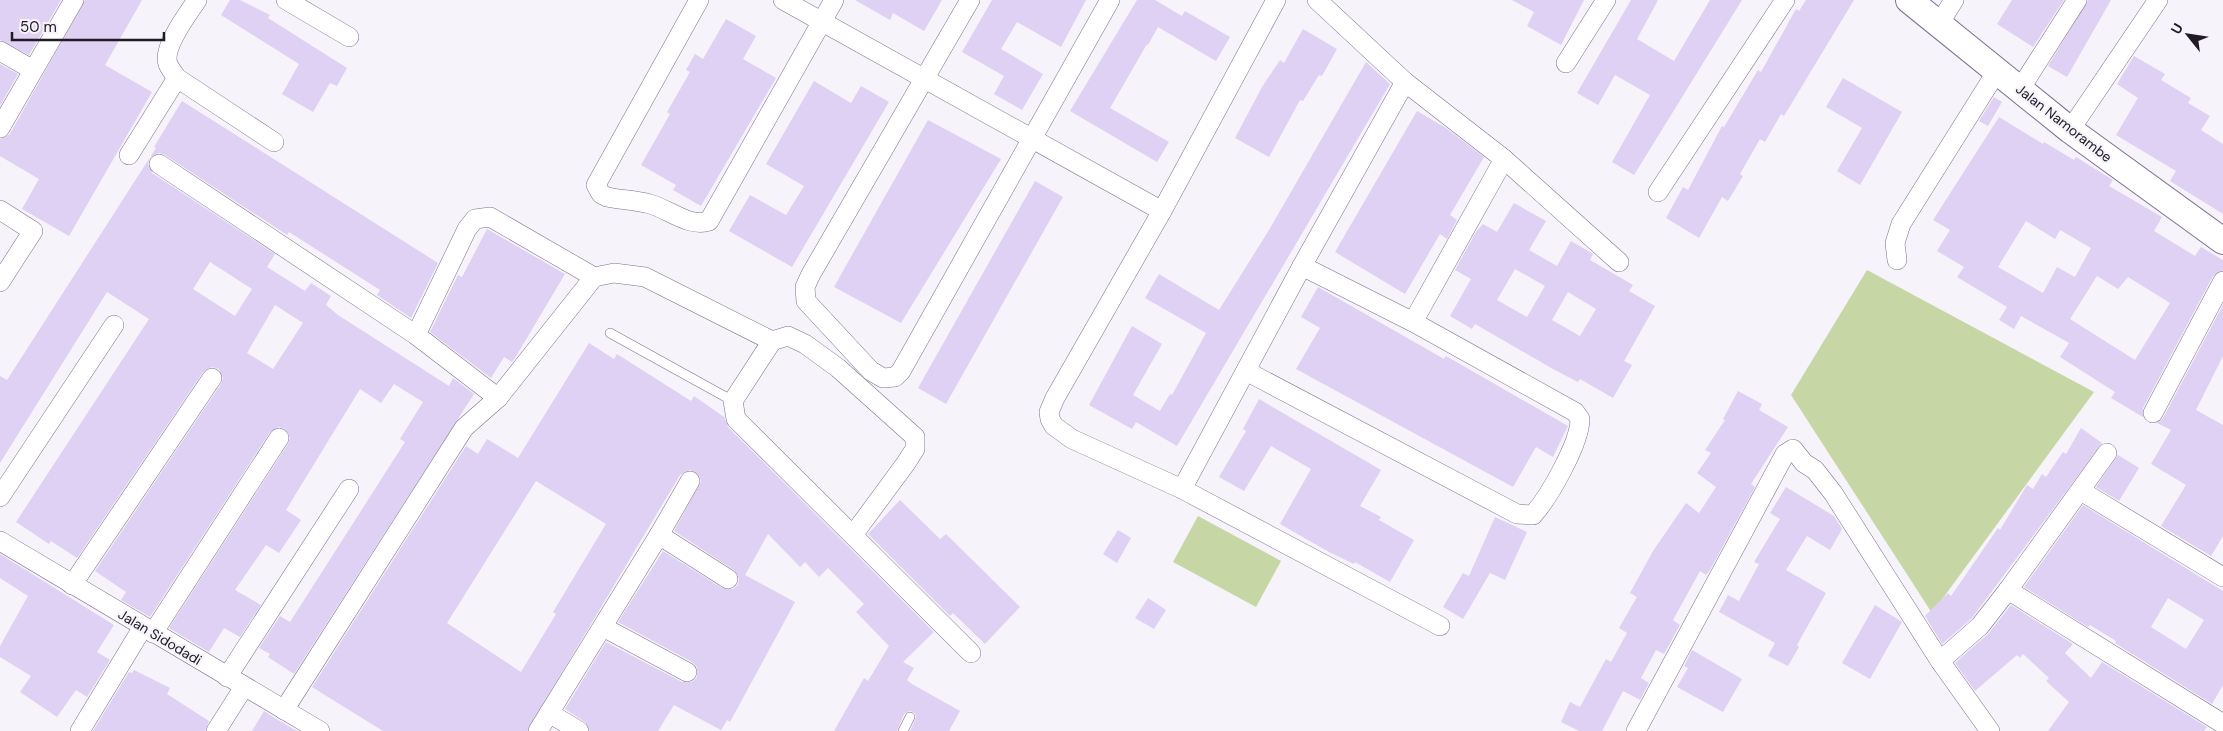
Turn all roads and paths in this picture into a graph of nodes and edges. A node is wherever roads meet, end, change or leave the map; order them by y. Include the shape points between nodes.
1 (74, 0) edge
2 (197, 0) edge
3 (286, 0) edge
4 (699, 0) edge
5 (783, 0) edge
6 (834, 0) edge
7 (970, 0) edge
8 (1110, 0) edge
9 (1276, 0) edge
10 (1317, 0) edge
11 (1606, 0) edge
12 (1785, 0) edge
13 (1909, 0) edge
14 (1954, 0) edge
15 (2077, 0) edge
16 (2158, 0) edge
17 (822, 22) junction
18 (1938, 24) junction
19 (349, 38) dead end
20 (0, 51) edge
21 (1566, 63) dead end
22 (33, 70) junction
23 (1996, 71) junction
24 (177, 78) junction
25 (925, 79) junction
26 (1405, 82) junction
27 (2020, 89) junction
28 (0, 128) edge
29 (2070, 130) junction
30 (1031, 137) junction
31 (274, 142) dead end
32 (129, 155) dead end
33 (1504, 159) junction
34 (159, 164) dead end
35 (1658, 192) dead end
36 (0, 210) edge
37 (1162, 211) junction
38 (2223, 241) edge
39 (1897, 260) dead end
40 (1619, 262) dead end
41 (1302, 266) junction
42 (594, 277) junction
43 (2223, 281) edge
44 (0, 282) edge
45 (1413, 322) junction
46 (114, 325) dead end
47 (610, 333) dead end
48 (416, 335) junction
49 (772, 341) junction
50 (1246, 371) junction
51 (212, 378) dead end
52 (498, 398) junction
53 (733, 401) junction
54 (2153, 413) dead end
55 (279, 438) dead end
56 (2107, 453) dead end
57 (690, 481) dead end
58 (350, 489) dead end
59 (1182, 489) junction
60 (2081, 491) junction
61 (0, 497) edge
62 (659, 535) junction
63 (853, 535) junction
64 (0, 542) edge
65 (2223, 577) edge
66 (728, 579) dead end
67 (72, 585) junction
68 (2008, 590) junction
69 (1440, 626) dead end
70 (603, 627) junction
71 (148, 630) junction
72 (971, 653) dead end
73 (1940, 661) junction
74 (686, 672) dead end
75 (227, 677) junction
76 (244, 687) junction
77 (284, 710) junction
78 (549, 713) junction
79 (910, 717) dead end
80 (2219, 723) edge
81 (298, 726) edge
82 (80, 731) edge
83 (216, 731) edge
84 (320, 731) edge
85 (538, 731) edge
86 (579, 731) edge
87 (902, 731) edge
88 (1636, 731) edge
89 (1990, 731) edge

1 - 22 street
2 - 24 street via 176,33 167,56
3 - 19 street
4 - 17 street via 596,185 607,197 648,203 694,223 709,221
5 - 17 street
6 - 17 street
7 - 25 street
8 - 30 street
9 - 37 street
10 - 26 street
11 - 21 street
12 - 35 street
13 - 18 main road, Jalan Namorambe
14 - 18 street
15 - 27 street
16 - 29 street
17 - 25 street
18 - 23 main road, Jalan Namorambe
20 - 22 street
22 - 28 street
23 - 27 main road, Jalan Namorambe
23 - 39 street via 1901,224 1895,243
24 - 31 street
24 - 32 street
25 - 30 street
25 - 30 street via 805,287 806,301 871,371 883,378 895,377 901,371
26 - 33 street
26 - 41 street
27 - 29 main road, Jalan Namorambe
29 - 38 main road, Jalan Namorambe
30 - 37 street
33 - 40 street
33 - 45 street
34 - 48 street
36 - 44 street via 33,231
37 - 59 street via 1049,412 1054,426 1072,439
41 - 45 street
41 - 50 street
42 - 48 street via 484,216 475,219 467,229
42 - 49 street via 614,273 644,277
42 - 52 street
43 - 54 street
45 - 50 street via 1575,412 1580,419 1576,438 1546,498 1533,515 1524,516 1508,510
46 - 61 street
47 - 53 lane
48 - 52 street
49 - 53 street
49 - 63 street via 788,336 805,344 838,368 915,437 915,449
50 - 59 street
51 - 67 street
52 - 77 street via 464,428
53 - 63 street via 736,419
55 - 71 street
56 - 60 street
57 - 62 street
58 - 75 street
59 - 69 street
60 - 65 street
60 - 68 street
62 - 66 street
62 - 70 street
63 - 72 street
64 - 67 street, Jalan Sidodadi
67 - 71 street, Jalan Sidodadi
68 - 73 street via 1980,626
68 - 80 street
70 - 74 street
70 - 78 street
71 - 75 street, Jalan Sidodadi
71 - 82 street
73 - 88 street via 1833,493 1815,470 1790,449
73 - 89 street
75 - 76 street, Jalan Sidodadi
76 - 77 street, Jalan Sidodadi
76 - 83 street
77 - 81 street, Jalan Sidodadi
78 - 85 street
78 - 86 street
79 - 87 lane
81 - 84 street, Jalan Sidodadi

